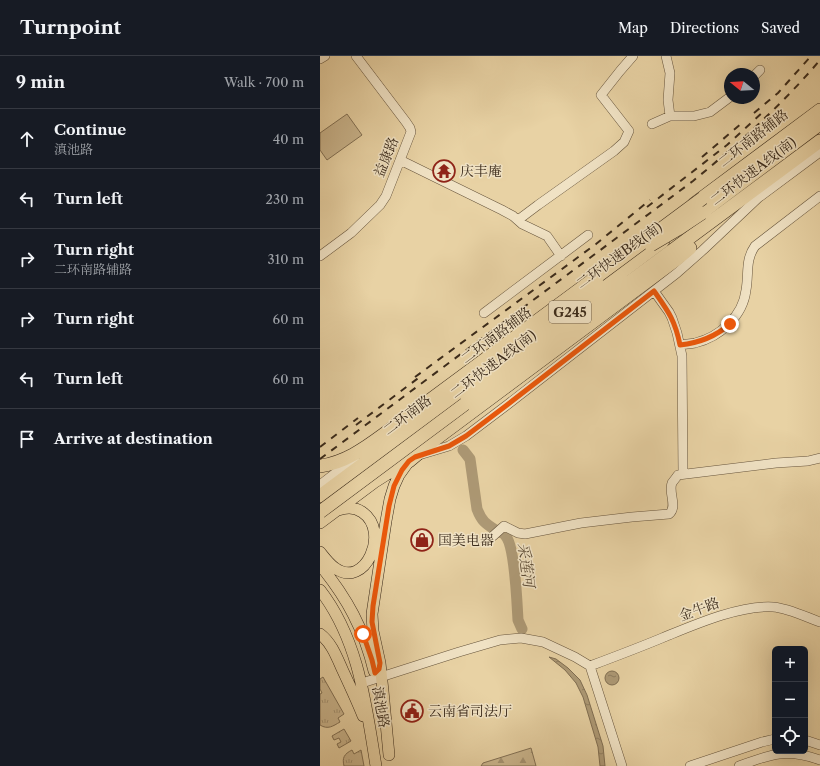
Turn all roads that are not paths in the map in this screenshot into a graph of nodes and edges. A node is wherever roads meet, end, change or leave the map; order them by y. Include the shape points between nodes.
1 (324, 56) edge
2 (356, 56) edge
3 (633, 56) edge
4 (666, 56) edge
5 (320, 59) edge
6 (724, 102) edge
7 (820, 103) edge
8 (820, 110) edge
9 (670, 116) junction
10 (652, 124) dead end
11 (820, 125) edge
12 (820, 140) edge
13 (820, 152) edge
14 (400, 160) junction
15 (820, 196) edge
16 (703, 198) junction
17 (724, 212) junction
18 (702, 213) junction
19 (518, 220) junction
20 (588, 236) dead end
21 (657, 241) junction
22 (320, 256) edge
23 (561, 256) junction
24 (630, 266) junction
25 (599, 275) junction
26 (654, 291) junction
27 (484, 313) dead end
28 (680, 345) junction
29 (449, 414) junction
30 (820, 458) edge
31 (409, 461) junction
32 (320, 466) edge
33 (683, 474) junction
34 (320, 485) edge
35 (320, 497) edge
36 (338, 510) junction
37 (320, 511) edge
38 (320, 523) edge
39 (493, 536) dead end
40 (320, 552) edge
41 (320, 565) edge
42 (320, 590) edge
43 (820, 622) edge
44 (320, 634) edge
45 (357, 666) junction
46 (590, 666) junction
47 (378, 673) junction
48 (362, 683) junction
49 (772, 740) edge
50 (808, 741) edge
51 (820, 745) edge
52 (390, 760) dead end
53 (820, 760) edge
54 (375, 762) edge
55 (622, 766) edge
56 (690, 766) edge
57 (739, 766) edge

1 - 5 street
2 - 14 street, 益康路 via 410,128 411,132
3 - 19 street via 601,95 629,130 624,142
4 - 9 street via 670,73
6 - 9 street via 710,112 694,116
7 - 34 street, 二环南路辅路 via 569,299
8 - 16 highway
9 - 10 street
11 - 18 highway, 二环快速B线(南)
11 - 35 main road, 二环南路 / G245
12 - 17 highway, 二环快速A线(南)
12 - 29 main road, 二环南路 / G245
13 - 26 street via 758,198 691,261
14 - 19 street
14 - 22 street, 益康路 via 380,205 351,233
15 - 28 street via 755,246 748,258 744,299 730,324 714,336
16 - 21 highway, bridge
16 - 25 highway, bridge
17 - 31 highway via 684,254
17 - 37 highway, 二环快速A线(南), bridge
18 - 21 highway, bridge
18 - 24 highway, 二环快速B线(南), bridge
19 - 23 street via 547,236
20 - 23 street
21 - 24 highway
21 - 25 highway, bridge
23 - 27 street
24 - 35 highway, 二环快速B线(南)
25 - 32 highway via 380,438 345,459
26 - 28 street via 672,318
26 - 31 street via 466,436 449,446
28 - 33 street
29 - 31 main road
29 - 37 main road, 二环南路 / G245
30 - 33 street
31 - 36 main road via 375,482
31 - 47 main road via 399,475 390,499 373,606 372,622
33 - 39 street via 678,475 671,485 672,507 669,514 581,523 525,534 504,526
36 - 38 main road
36 - 40 main road via 355,508 368,517 375,533 372,552 363,566 350,573 335,568
41 - 47 main road, 滇池路 via 355,617
42 - 45 main road, 滇池路 via 349,640
43 - 46 street, 金牛路 via 784,609 756,608 701,622
44 - 54 main road via 332,648 348,682 364,720
45 - 47 main road via 364,674
45 - 48 main road, 滇池路
46 - 47 street via 544,642 521,638 500,640
46 - 55 street
47 - 48 street
47 - 52 main road
48 - 54 main road, 滇池路
49 - 56 street
50 - 51 street
53 - 57 street via 786,753

